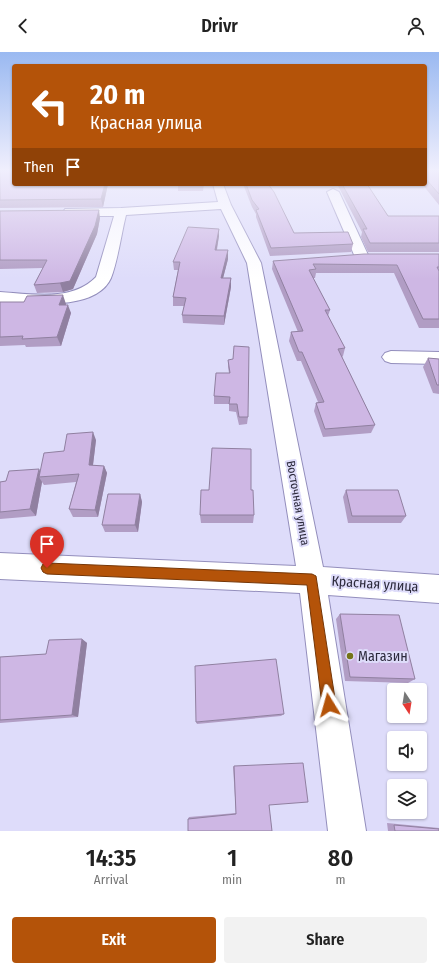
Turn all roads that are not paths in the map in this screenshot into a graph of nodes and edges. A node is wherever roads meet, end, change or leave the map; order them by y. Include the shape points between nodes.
1 (205, 206) edge
2 (226, 206) edge
3 (339, 206) edge
4 (60, 212) edge
5 (121, 212) junction
6 (362, 257) junction
7 (378, 257) edge
8 (347, 258) edge
9 (0, 297) edge
10 (391, 357) dead end
11 (439, 358) edge
12 (0, 566) edge
13 (312, 580) junction
14 (439, 589) edge
15 (347, 831) edge

1 - 5 street
2 - 13 street, Восточная улица via 262,263
3 - 6 street
4 - 5 street
5 - 9 street via 103,278 98,286 86,293 66,298
6 - 7 street
6 - 8 street
10 - 11 street
12 - 13 street, Красная улица
13 - 14 street, Красная улица
13 - 15 street, Восточная улица

